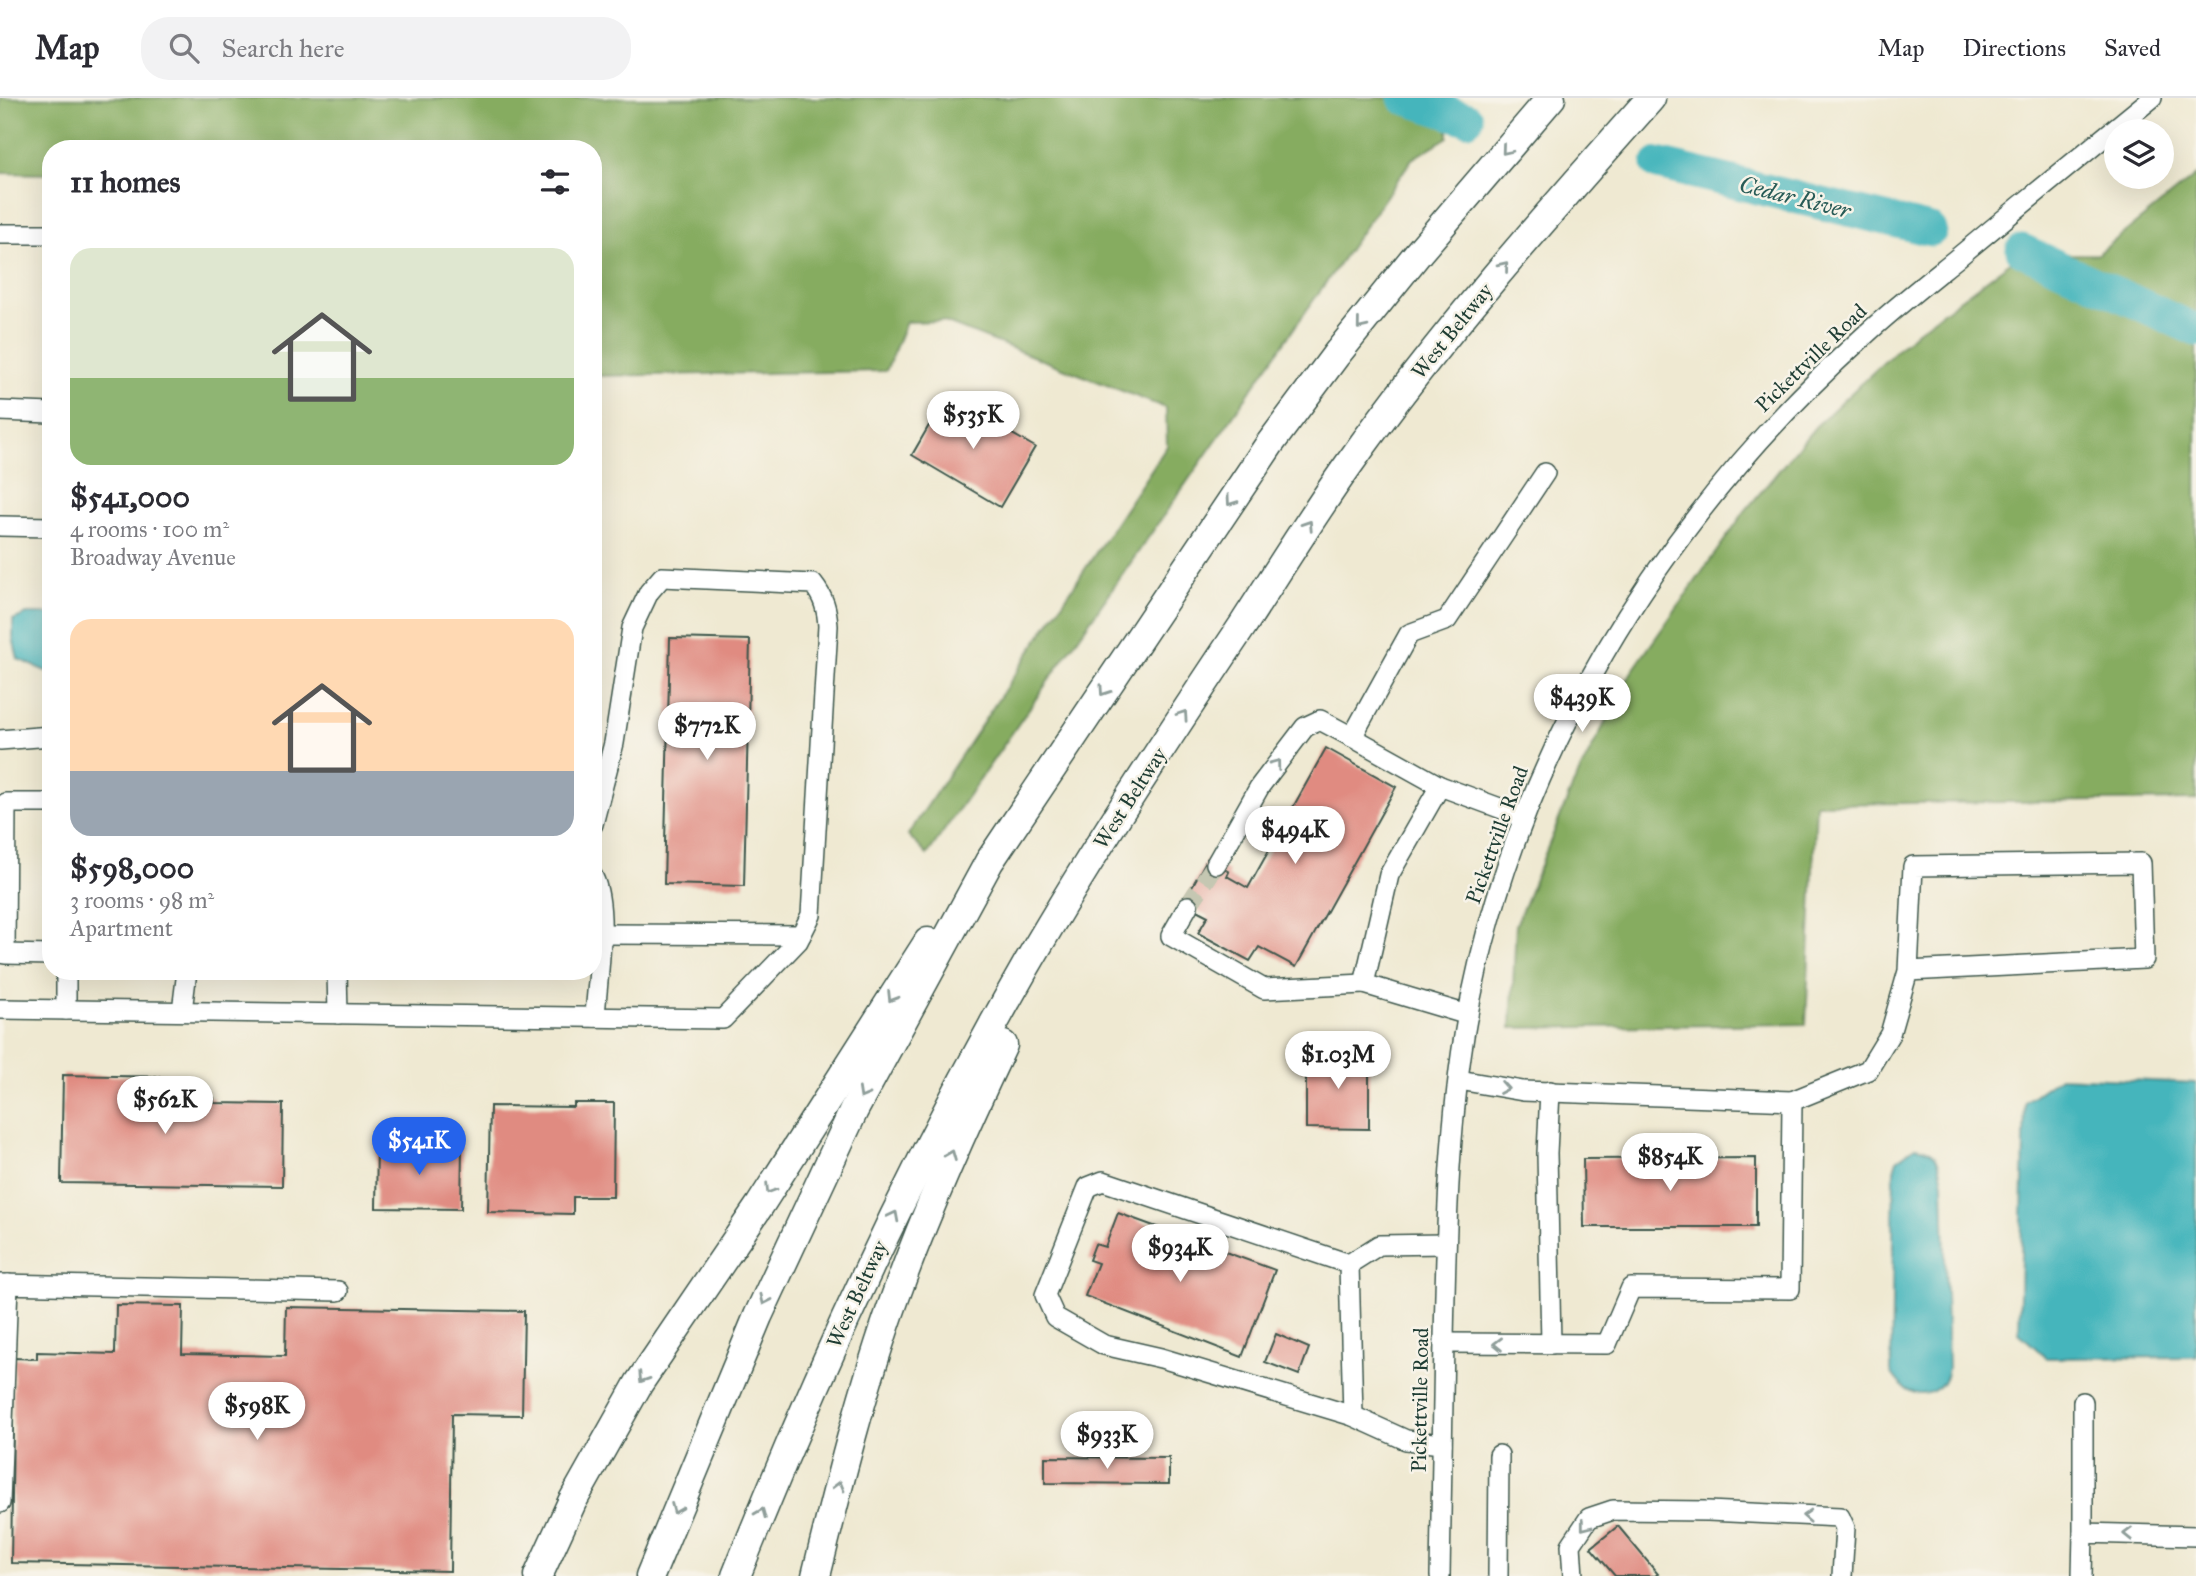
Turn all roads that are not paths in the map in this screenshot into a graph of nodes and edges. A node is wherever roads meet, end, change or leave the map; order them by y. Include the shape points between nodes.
1 (1550, 98) edge
2 (1651, 98) edge
3 (2152, 98) edge
4 (0, 234) edge
5 (42, 234) edge
6 (0, 411) edge
7 (42, 413) edge
8 (1545, 472) dead end
9 (0, 526) edge
10 (42, 527) edge
11 (42, 737) edge
12 (1352, 737) junction
13 (0, 740) edge
14 (1440, 786) junction
15 (602, 789) edge
16 (42, 803) edge
17 (1118, 813) junction
18 (1524, 817) junction
19 (989, 862) junction
20 (1216, 864) tunnel mouth
21 (1188, 906) tunnel mouth
22 (602, 934) edge
23 (801, 935) junction
24 (42, 955) edge
25 (1908, 971) junction
26 (66, 980) edge
27 (186, 980) edge
28 (337, 980) edge
29 (597, 980) edge
30 (1364, 984) junction
31 (0, 1009) edge
32 (66, 1010) junction
33 (182, 1012) junction
34 (338, 1014) junction
35 (1468, 1015) junction
36 (595, 1017) junction
37 (1459, 1080) junction
38 (1550, 1091) junction
39 (1792, 1101) junction
40 (1446, 1244) junction
41 (1349, 1264) junction
42 (4, 1284) edge
43 (338, 1291) dead end
44 (1444, 1343) junction
45 (1551, 1344) junction
46 (2083, 1402) dead end
47 (1353, 1416) junction
48 (1442, 1444) junction
49 (1499, 1455) dead end
50 (0, 1503) edge
51 (2083, 1534) junction
52 (2196, 1536) edge
53 (538, 1576) edge
54 (649, 1576) edge
55 (736, 1576) edge
56 (816, 1576) edge
57 (1440, 1576) edge
58 (1498, 1576) edge
59 (1573, 1576) edge
60 (1842, 1576) edge
61 (2082, 1576) edge

1 -> 19 highway via 1336,355 1277,435
17 -> 2 highway, West Beltway via 1349,463 1515,251
3 - 18 street, Pickettville Road via 1864,335 1740,462 1631,606 1581,692
4 - 5 street
6 - 7 street
8 - 12 street via 1447,620 1409,634
9 - 10 street
11 - 13 street
12 - 14 street
20 -> 12 street via 1260,786 1305,727 1320,720
14 - 18 street
14 - 30 street via 1389,876
15 - 23 street via 632,628 649,592 662,577 813,584 827,608 828,626 813,901
16 - 24 street via 6,803 5,954
55 -> 17 highway, West Beltway via 789,1442 896,1212 1026,967
56 -> 17 highway via 852,1437 896,1296 949,1161 1012,1025 1068,928
18 - 35 street, Pickettville Road via 1489,925
19 -> 53 highway via 917,957 760,1205 639,1383 572,1502
19 -> 54 highway via 854,1110 758,1316
21 - 30 street via 1171,936 1264,989
22 - 23 street
23 - 36 street via 723,1019
25 - 25 street via 1913,866 2141,863 2144,959
25 - 39 street via 1890,1034 1868,1070
26 - 32 street
27 - 33 street
28 - 34 street
29 - 36 street
30 - 35 street
31 - 32 street
32 - 33 street
33 - 34 street
34 - 36 street
35 - 37 street, Pickettville Road
37 -> 38 street
37 - 40 street, Pickettville Road via 1446,1196
38 - 39 street
38 - 45 street
39 - 45 street via 1790,1289 1631,1288 1607,1344
40 - 41 street via 1379,1245
40 - 44 street, Pickettville Road
41 - 47 street
41 - 47 street via 1103,1181 1088,1186 1045,1295 1055,1317 1104,1345
42 - 43 street
42 - 50 street
45 -> 44 street
44 - 48 street, Pickettville Road
46 - 51 street
47 - 48 street via 1406,1440
48 - 57 street, Pickettville Road
49 - 58 street
52 -> 51 street
51 - 61 street
60 -> 59 street via 1845,1528 1840,1517 1613,1510 1589,1518 1571,1545

